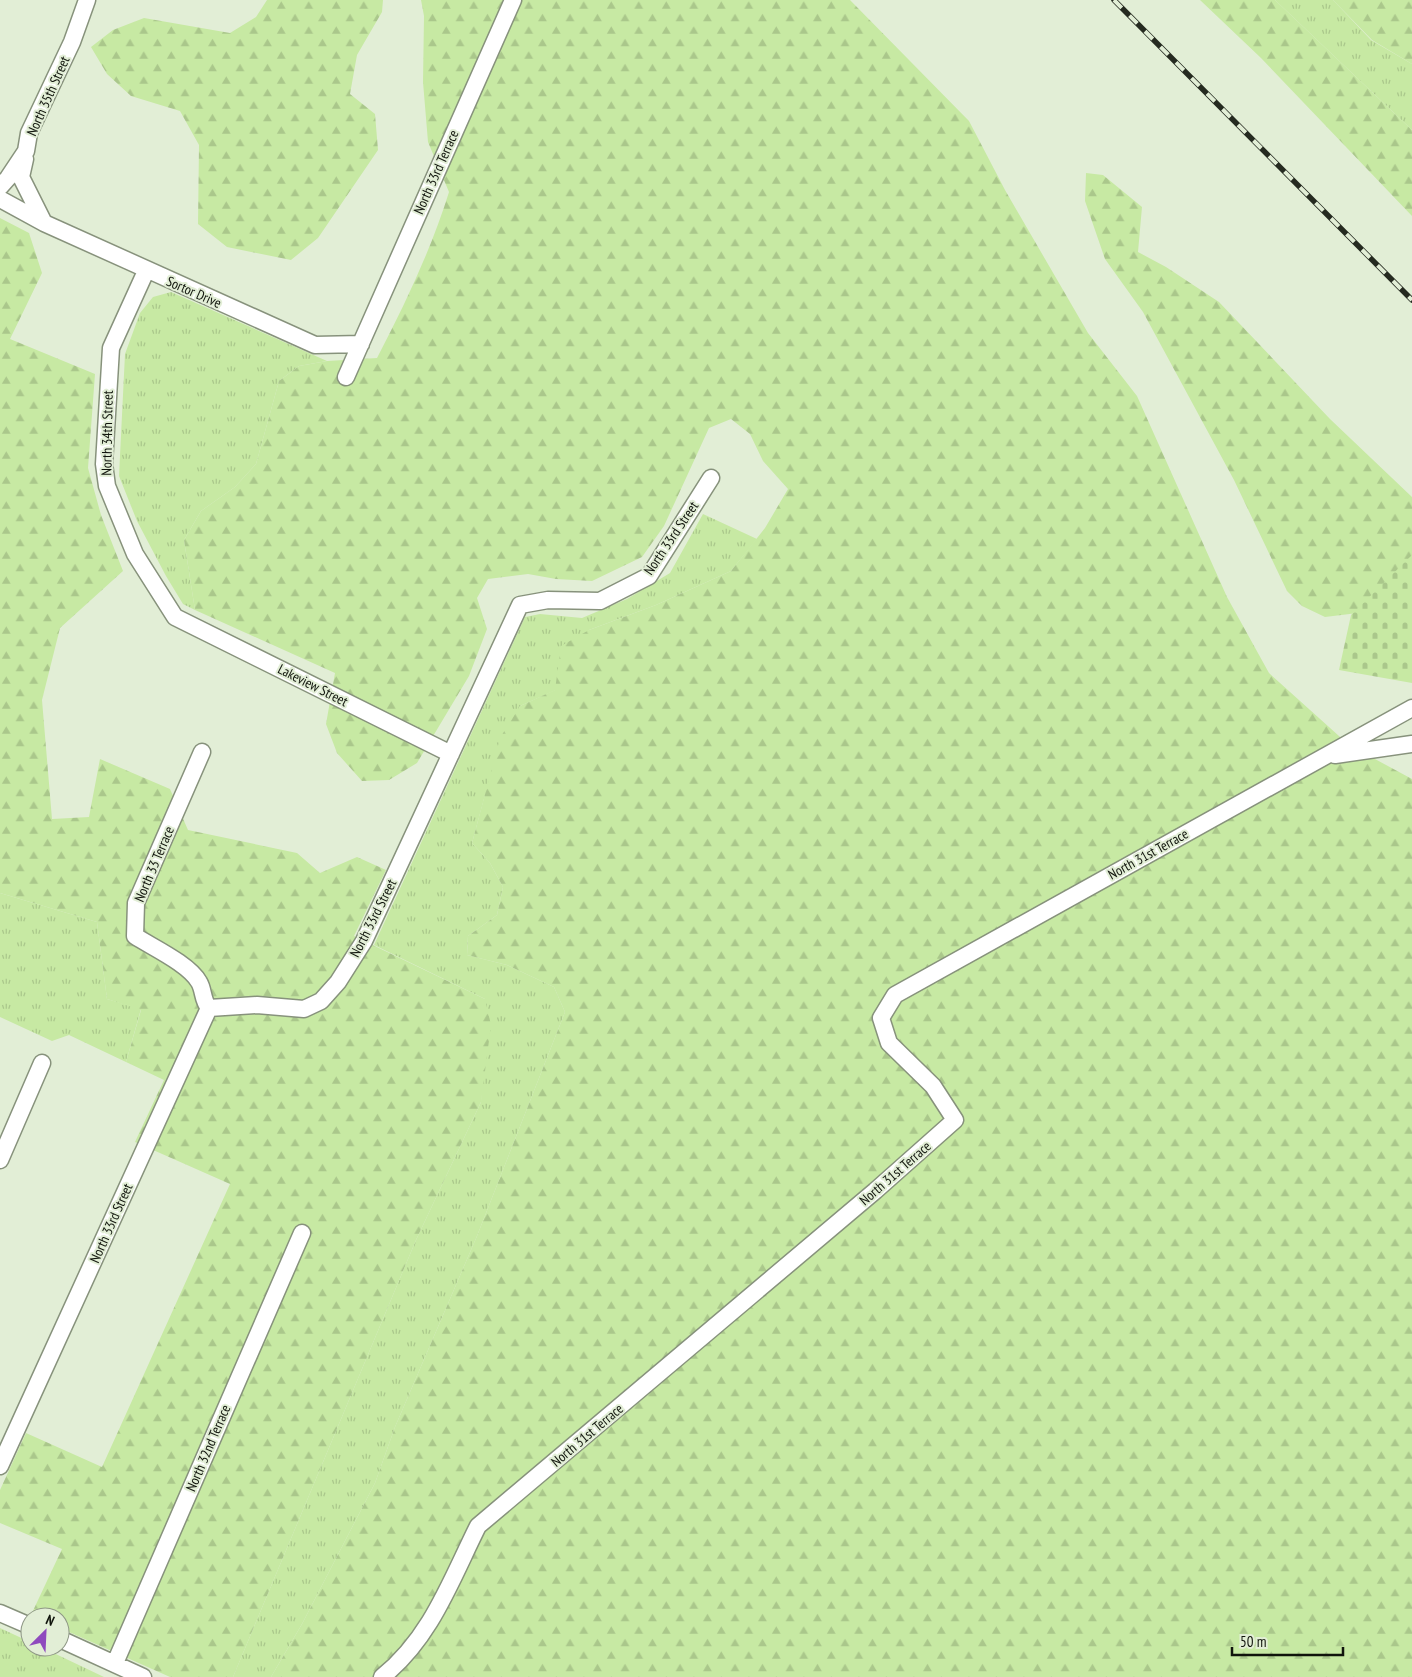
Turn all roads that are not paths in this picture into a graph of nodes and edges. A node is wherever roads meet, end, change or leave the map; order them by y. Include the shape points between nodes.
1 (88, 0) edge
2 (513, 0) edge
3 (26, 151) junction
4 (0, 187) edge
5 (0, 199) edge
6 (44, 223) junction
7 (146, 271) junction
8 (361, 344) junction
9 (346, 377) dead end
10 (711, 478) dead end
11 (175, 617) joint
12 (1412, 708) edge
13 (1412, 744) edge
14 (202, 752) dead end
15 (450, 754) junction
16 (1325, 756) junction
17 (209, 1008) junction
18 (42, 1063) dead end
19 (0, 1160) edge
20 (302, 1233) dead end
21 (0, 1466) edge
22 (0, 1613) edge
23 (20, 1622) edge
24 (70, 1643) edge
25 (115, 1663) junction
26 (142, 1677) edge
27 (382, 1677) edge

1 - 3 street, North 35th Street via 30,133
2 - 8 street, North 33rd Terrace
3 - 4 street, North 35th Street
3 - 6 street via 21,176
5 - 6 street, Sortor Drive
6 - 7 street, Sortor Drive
7 - 8 street, Sortor Drive via 315,345
7 - 11 street, North 34th Street via 110,348 104,464 107,486 135,554
8 - 9 street
10 - 15 street, North 33rd Street via 649,576 600,601 548,600 520,605
11 - 15 street, Lakeview Street
12 - 16 street, North 31st Terrace
13 - 16 street, North 31st Terrace
14 - 17 street, North 33 Terrace via 136,903 134,936 187,969 199,982
15 - 17 street, North 33rd Street via 364,942 338,982 320,1001 304,1009 257,1004
16 - 27 street, North 31st Terrace via 895,995 881,1018 889,1043 933,1086 955,1120 478,1526 431,1622 410,1650
17 - 21 street, North 33rd Street
18 - 19 street
20 - 25 street, North 32nd Terrace
22 - 23 street
24 - 25 street
25 - 26 street

